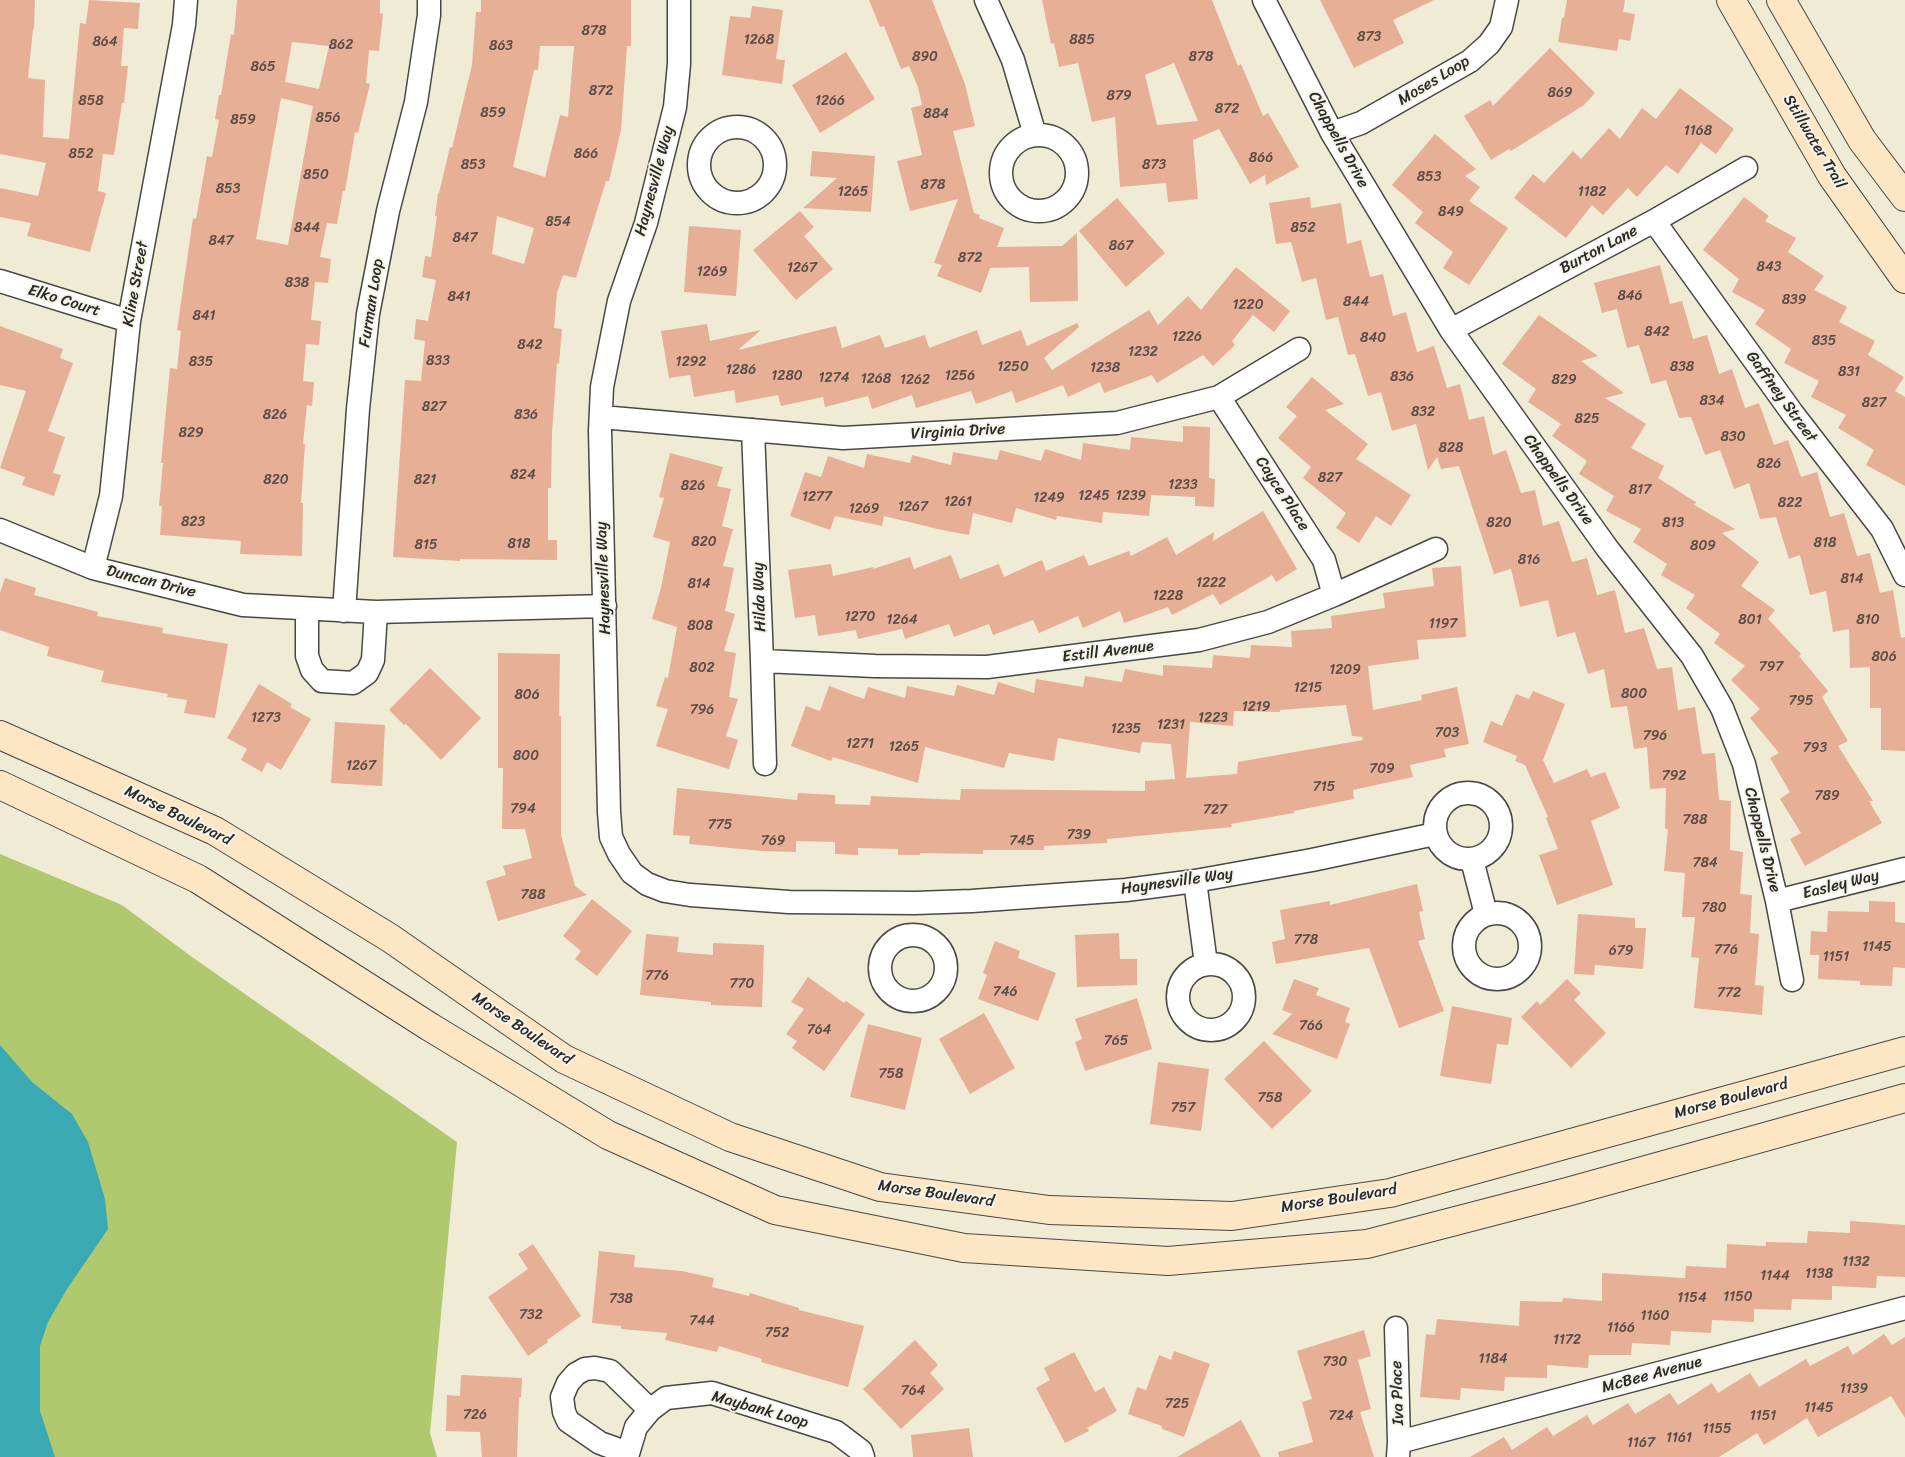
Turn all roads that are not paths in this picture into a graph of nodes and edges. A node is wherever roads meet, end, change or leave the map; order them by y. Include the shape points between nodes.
1 (186, 0) edge
2 (429, 0) edge
3 (679, 0) edge
4 (986, 0) edge
5 (1264, 0) edge
6 (1507, 0) edge
7 (1731, 0) edge
8 (1781, 0) edge
9 (1332, 134) junction
10 (1035, 135) dead end
11 (665, 147) junction
12 (700, 156) dead end
13 (1746, 168) dead end
14 (1905, 197) edge
15 (1654, 221) junction
16 (1905, 280) edge
17 (0, 281) edge
18 (129, 321) junction
19 (1451, 330) junction
20 (1299, 349) dead end
21 (1219, 397) junction
22 (601, 417) junction
23 (752, 430) junction
24 (0, 530) edge
25 (1436, 549) dead end
26 (93, 568) junction
27 (1905, 575) edge
28 (1334, 595) junction
29 (605, 606) junction
30 (307, 610) junction
31 (344, 611) junction
32 (376, 612) junction
33 (762, 661) junction
34 (0, 735) edge
35 (765, 764) dead end
36 (0, 785) edge
37 (1435, 834) junction
38 (1472, 860) junction
39 (1905, 869) edge
40 (1195, 881) junction
41 (1777, 901) junction
42 (915, 903) junction
43 (1486, 914) dead end
44 (914, 934) dead end
45 (1206, 964) dead end
46 (1792, 980) dead end
47 (1905, 1051) edge
48 (1905, 1098) edge
49 (1905, 1308) edge
50 (1396, 1328) dead end
51 (650, 1410) junction
52 (1398, 1449) edge
53 (628, 1455) edge
54 (863, 1457) edge

1 - 18 street, Kline Street via 184,26
2 - 31 street, Furman Loop via 416,102 388,212 368,314
3 - 11 street, Haynesville Way via 675,107
4 - 10 street via 1013,60
5 - 9 street, Chappells Drive
6 - 9 street, Moses Loop via 1501,26 1489,44 1470,61 1361,123
7 - 16 main road, Stillwater Trail via 1832,176
8 - 14 main road via 1862,140
9 - 19 street, Chappells Drive
11 - 12 street
11 - 22 street, Haynesville Way via 646,223 619,301 602,387
13 - 15 street, Burton Lane
15 - 19 street, Burton Lane
15 - 27 street, Gaffney Street via 1793,414 1882,530
17 - 18 street, Elko Court
18 - 26 street, Kline Street via 111,496
19 - 41 street, Chappells Drive via 1607,548 1692,656 1722,708 1744,764
20 - 21 street, Virginia Drive
21 - 23 street, Virginia Drive via 1117,423 843,438
21 - 28 street, Cayce Place via 1324,560
22 - 23 street, Virginia Drive
22 - 29 street, Haynesville Way
23 - 33 street, Hilda Way
24 - 26 street, Duncan Drive
25 - 28 street, Estill Avenue
26 - 30 street, Duncan Drive via 243,605
28 - 33 street, Estill Avenue via 1268,622 1200,640 987,667
29 - 32 street, Duncan Drive
29 - 42 street, Haynesville Way via 611,838 632,873 665,891 690,895 789,902
30 - 31 street, Duncan Drive
30 - 32 street via 307,656 312,670 322,681 354,682 367,673 373,660
31 - 32 street, Duncan Drive
33 - 35 street, Hilda Way
34 - 47 main road, Morse Boulevard via 215,831 390,938 564,1059 730,1137 880,1187 1049,1210 1232,1216 1390,1193
36 - 48 main road via 198,879 430,1027 608,1135 775,1210 964,1248 1168,1262 1367,1244
37 - 38 street via 1445,851 1453,857
37 - 38 street via 1434,822 1444,802 1465,793 1487,798 1500,817 1499,840 1483,856
37 - 40 street, Haynesville Way
38 - 43 street
39 - 41 street, Easley Way
40 - 42 street, Haynesville Way via 1098,892
40 - 45 street
41 - 46 street, Chappells Drive
42 - 44 street
49 - 52 street, McBee Avenue
50 - 52 street, Iva Place
51 - 53 street, Maybank Loop via 636,1427
51 - 53 street, Maybank Loop via 610,1371 585,1369 568,1382 562,1396 568,1421 600,1443
51 - 54 street, Maybank Loop via 666,1398 712,1393 836,1432 861,1451

